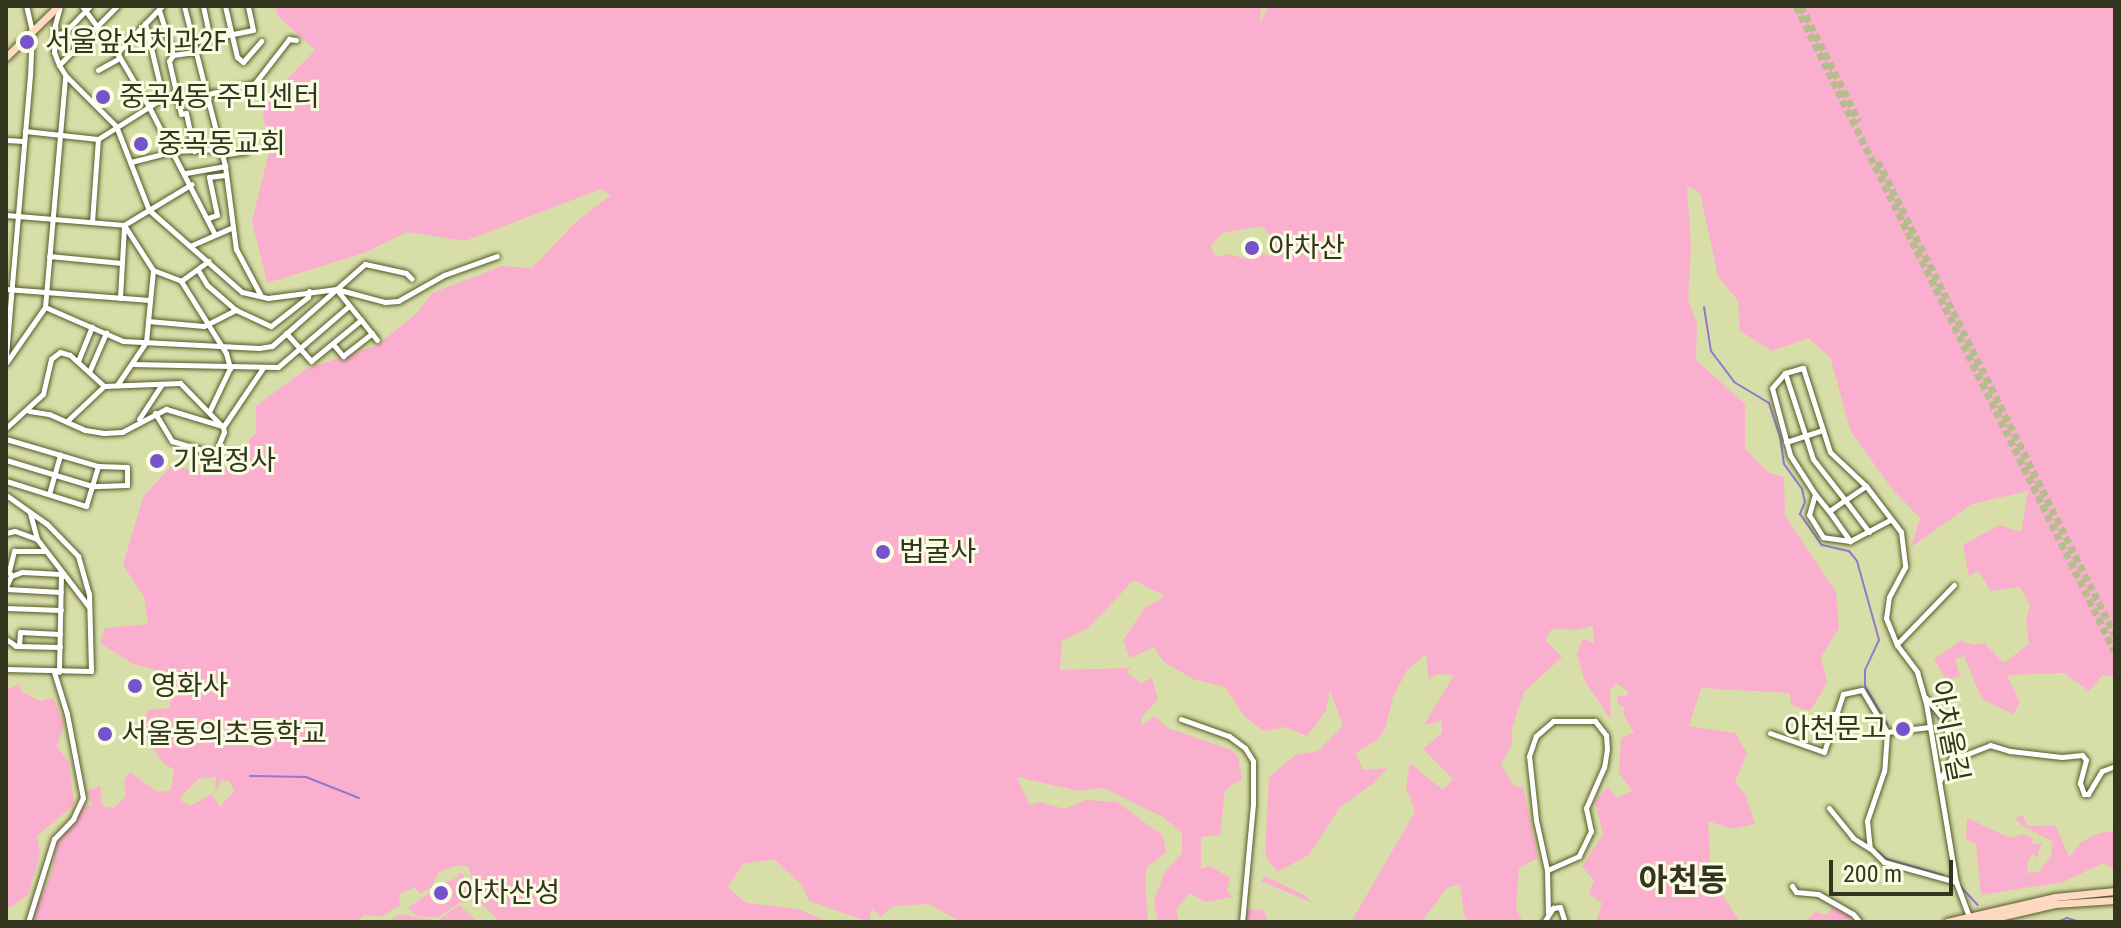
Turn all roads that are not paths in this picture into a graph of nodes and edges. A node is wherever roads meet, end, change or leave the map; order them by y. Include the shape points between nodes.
1 (26, 6) edge
2 (59, 6) edge
3 (117, 6) edge
4 (184, 6) edge
5 (203, 6) edge
6 (225, 6) edge
7 (248, 6) edge
8 (86, 7) edge
9 (160, 8) edge
10 (145, 23) junction
11 (98, 25) junction
12 (32, 31) junction
13 (231, 33) junction
14 (54, 34) junction
15 (210, 39) junction
16 (296, 40) dead end
17 (261, 41) dead end
18 (193, 42) junction
19 (195, 52) junction
20 (118, 55) junction
21 (6, 57) edge
22 (171, 58) junction
23 (156, 64) junction
24 (59, 65) junction
25 (98, 70) dead end
26 (66, 76) junction
27 (204, 95) junction
28 (149, 107) junction
29 (116, 126) junction
30 (25, 131) junction
31 (59, 135) junction
32 (98, 139) junction
33 (6, 140) edge
34 (23, 141) junction
35 (174, 151) junction
36 (194, 151) junction
37 (247, 151) dead end
38 (220, 152) junction
39 (131, 162) junction
40 (225, 166) junction
41 (186, 173) junction
42 (225, 175) junction
43 (192, 184) junction
44 (149, 210) junction
45 (6, 215) edge
46 (17, 216) junction
47 (208, 218) junction
48 (51, 219) junction
49 (92, 222) junction
50 (124, 225) junction
51 (231, 228) junction
52 (214, 233) junction
53 (190, 246) junction
54 (49, 256) junction
55 (497, 256) dead end
56 (209, 261) junction
57 (122, 263) junction
58 (153, 270) junction
59 (198, 270) junction
60 (412, 279) dead end
61 (181, 281) junction
62 (9, 289) edge
63 (336, 289) junction
64 (309, 291) junction
65 (46, 292) junction
66 (261, 297) junction
67 (120, 298) junction
68 (150, 300) junction
69 (349, 306) junction
70 (45, 307) junction
71 (236, 310) junction
72 (361, 320) junction
73 (148, 321) junction
74 (209, 324) junction
75 (92, 327) junction
76 (106, 333) junction
77 (286, 333) junction
78 (372, 333) junction
79 (377, 340) dead end
80 (146, 342) junction
81 (333, 344) junction
82 (300, 348) junction
83 (223, 349) junction
84 (6, 355) edge
85 (78, 361) junction
86 (6, 363) edge
87 (132, 364) junction
88 (263, 367) junction
89 (230, 368) junction
90 (89, 372) junction
91 (1785, 373) junction
92 (163, 383) junction
93 (117, 385) junction
94 (104, 386) junction
95 (210, 410) junction
96 (28, 411) junction
97 (155, 413) junction
98 (67, 421) junction
99 (136, 422) junction
100 (223, 427) junction
101 (6, 428) edge
102 (1823, 430) junction
103 (1805, 436) junction
104 (6, 439) edge
105 (1786, 442) junction
106 (60, 455) junction
107 (6, 460) edge
108 (98, 466) junction
109 (55, 475) junction
110 (6, 481) edge
111 (92, 486) junction
112 (1866, 486) junction
113 (49, 494) junction
114 (1815, 494) junction
115 (6, 496) edge
116 (1845, 500) junction
117 (1829, 511) junction
118 (29, 512) junction
119 (1890, 520) junction
120 (1869, 532) junction
121 (6, 533) edge
122 (37, 539) junction
123 (1850, 541) junction
124 (45, 551) junction
125 (61, 574) junction
126 (11, 576) junction
127 (1954, 585) dead end
128 (6, 588) edge
129 (61, 592) junction
130 (89, 607) junction
131 (6, 608) edge
132 (61, 610) junction
133 (60, 634) junction
134 (6, 639) edge
135 (1897, 645) junction
136 (19, 646) junction
137 (60, 647) junction
138 (6, 669) edge
139 (56, 672) junction
140 (1925, 697) junction
141 (1181, 719) dead end
142 (1930, 727) junction
143 (1887, 732) junction
144 (1770, 733) dead end
145 (1954, 753) junction
146 (2115, 766) edge
147 (1940, 781) junction
148 (1829, 808) dead end
149 (1870, 848) junction
150 (1547, 870) junction
151 (1956, 882) junction
152 (1792, 886) dead end
153 (2115, 891) edge
154 (2115, 900) edge
155 (1548, 913) junction
156 (1972, 920) edge
157 (28, 922) edge
158 (1242, 922) edge
159 (1544, 922) edge
160 (1565, 922) edge
161 (1860, 922) edge
162 (1947, 922) edge

1 - 12 street
2 - 12 main road
2 - 14 street
3 - 11 street
4 - 18 street
5 - 15 street
6 - 13 street
7 - 13 street via 253,30
8 - 11 street
8 - 14 street via 64,33
9 - 10 street
9 - 22 street
10 - 20 street
10 - 23 street
11 - 20 street
11 - 24 street
12 - 21 main road
12 - 30 street
13 - 15 street
13 - 17 street via 243,62
14 - 24 street
15 - 18 street
16 - 27 street via 289,39 255,83
18 - 19 street
19 - 22 street
19 - 27 street
20 - 25 street
20 - 28 street
22 - 23 street
22 - 36 street
23 - 28 street via 163,98
24 - 26 street
26 - 29 street
26 - 31 street
27 - 38 street
28 - 29 street
28 - 35 street
29 - 32 street
29 - 39 street
30 - 31 street
30 - 34 street
31 - 32 street
31 - 48 street
32 - 49 street
33 - 34 street
34 - 46 street
35 - 36 street
35 - 39 street
35 - 41 street
36 - 38 street
37 - 38 street
38 - 40 street
39 - 44 street
40 - 41 street
40 - 42 street
41 - 43 street
42 - 47 street via 209,177 217,215
42 - 51 street
43 - 44 street
43 - 47 street
44 - 50 street
44 - 53 street
45 - 46 street
46 - 48 street
46 - 62 street
47 - 52 street
48 - 49 street
48 - 54 street
49 - 50 street
50 - 57 street
50 - 58 street
51 - 52 street
51 - 66 street
52 - 53 street
53 - 56 street
54 - 57 street
54 - 65 street
55 - 63 street via 444,275 398,301
56 - 59 street
56 - 66 street via 232,285
57 - 67 street
58 - 61 street
58 - 68 street
59 - 61 street
59 - 71 street
60 - 63 street via 365,264
61 - 74 street
62 - 65 street
62 - 84 street
63 - 64 street
63 - 69 street
63 - 77 street
64 - 66 street
64 - 71 street via 271,326
65 - 67 street
65 - 70 street
67 - 68 street
68 - 73 street
69 - 72 street
69 - 82 street
70 - 75 street
70 - 86 street
71 - 74 street
72 - 78 street
72 - 81 street
73 - 74 street
73 - 80 street
74 - 83 street
75 - 76 street
75 - 85 street
76 - 80 street via 123,341
76 - 90 street
77 - 82 street
77 - 83 street via 272,346
78 - 79 street
78 - 81 street via 343,356
80 - 83 street
80 - 87 street
81 - 82 street via 311,361
82 - 88 street via 278,367
83 - 89 street
85 - 90 street
85 - 96 street via 60,352 51,359 43,394
87 - 89 street
87 - 93 street
88 - 89 street
88 - 100 street
89 - 95 street
90 - 94 street
91 - 102 street, 아치울길 via 1803,368
91 - 103 street
91 - 105 street via 1772,388
92 - 93 street
92 - 95 street via 180,383
92 - 99 street
93 - 94 street
94 - 98 street
95 - 100 street
96 - 98 street
96 - 101 street
97 - 99 street
97 - 100 street via 166,409
97 - 100 street via 172,441 215,454
98 - 99 street via 104,433 122,432
102 - 103 street
102 - 112 street, 아치울길 via 1830,452
103 - 105 street
103 - 116 street via 1813,459
104 - 106 street
105 - 114 street via 1794,466
106 - 108 street
106 - 109 street
107 - 109 street
108 - 111 street
108 - 111 street via 127,467 125,486
109 - 111 street
109 - 113 street
110 - 113 street
111 - 113 street via 86,506
112 - 116 street
112 - 119 street, 아치울길
114 - 117 street
114 - 123 street via 1809,515 1823,537
115 - 118 street
116 - 117 street
116 - 120 street
117 - 123 street
118 - 122 street
118 - 130 street via 78,556
119 - 120 street
119 - 135 street, 아치울길 via 1901,532 1905,567 1889,597 1886,618
120 - 123 street
121 - 122 street
122 - 124 street
124 - 125 street
124 - 126 street via 14,551
125 - 126 street
125 - 129 street
125 - 130 street
126 - 128 street
127 - 135 street
128 - 129 street
129 - 132 street
130 - 139 street via 91,671
131 - 132 street
132 - 133 street
133 - 136 street via 20,632
133 - 137 street
134 - 136 street
135 - 140 street, 아치울길 via 1917,672
136 - 137 street
137 - 139 street
138 - 139 street
139 - 157 street via 83,798 54,839
140 - 142 street, 아치울길
140 - 145 street via 1943,718
141 - 158 street via 1229,736 1253,761
142 - 143 street
142 - 147 street, 아치울길
143 - 144 street via 1862,690 1855,689 1841,697 1824,752
143 - 149 street via 1884,771 1867,821
145 - 146 street via 1962,756 1990,745 2062,757 2082,755 2084,794 2102,771
145 - 147 street
147 - 151 street, 아치울길
148 - 149 street via 1853,838
149 - 151 street via 1884,862
150 - 150 street via 1579,856 1591,831 1586,808 1607,749 1606,735 1595,721 1553,721 1536,736 1529,756
150 - 155 street
151 - 156 street, 아치울길
152 - 161 street via 1796,892 1818,894
153 - 156 main road via 2055,897
154 - 156 main road via 2055,904
155 - 159 street
155 - 160 street via 1560,907
156 - 162 main road

